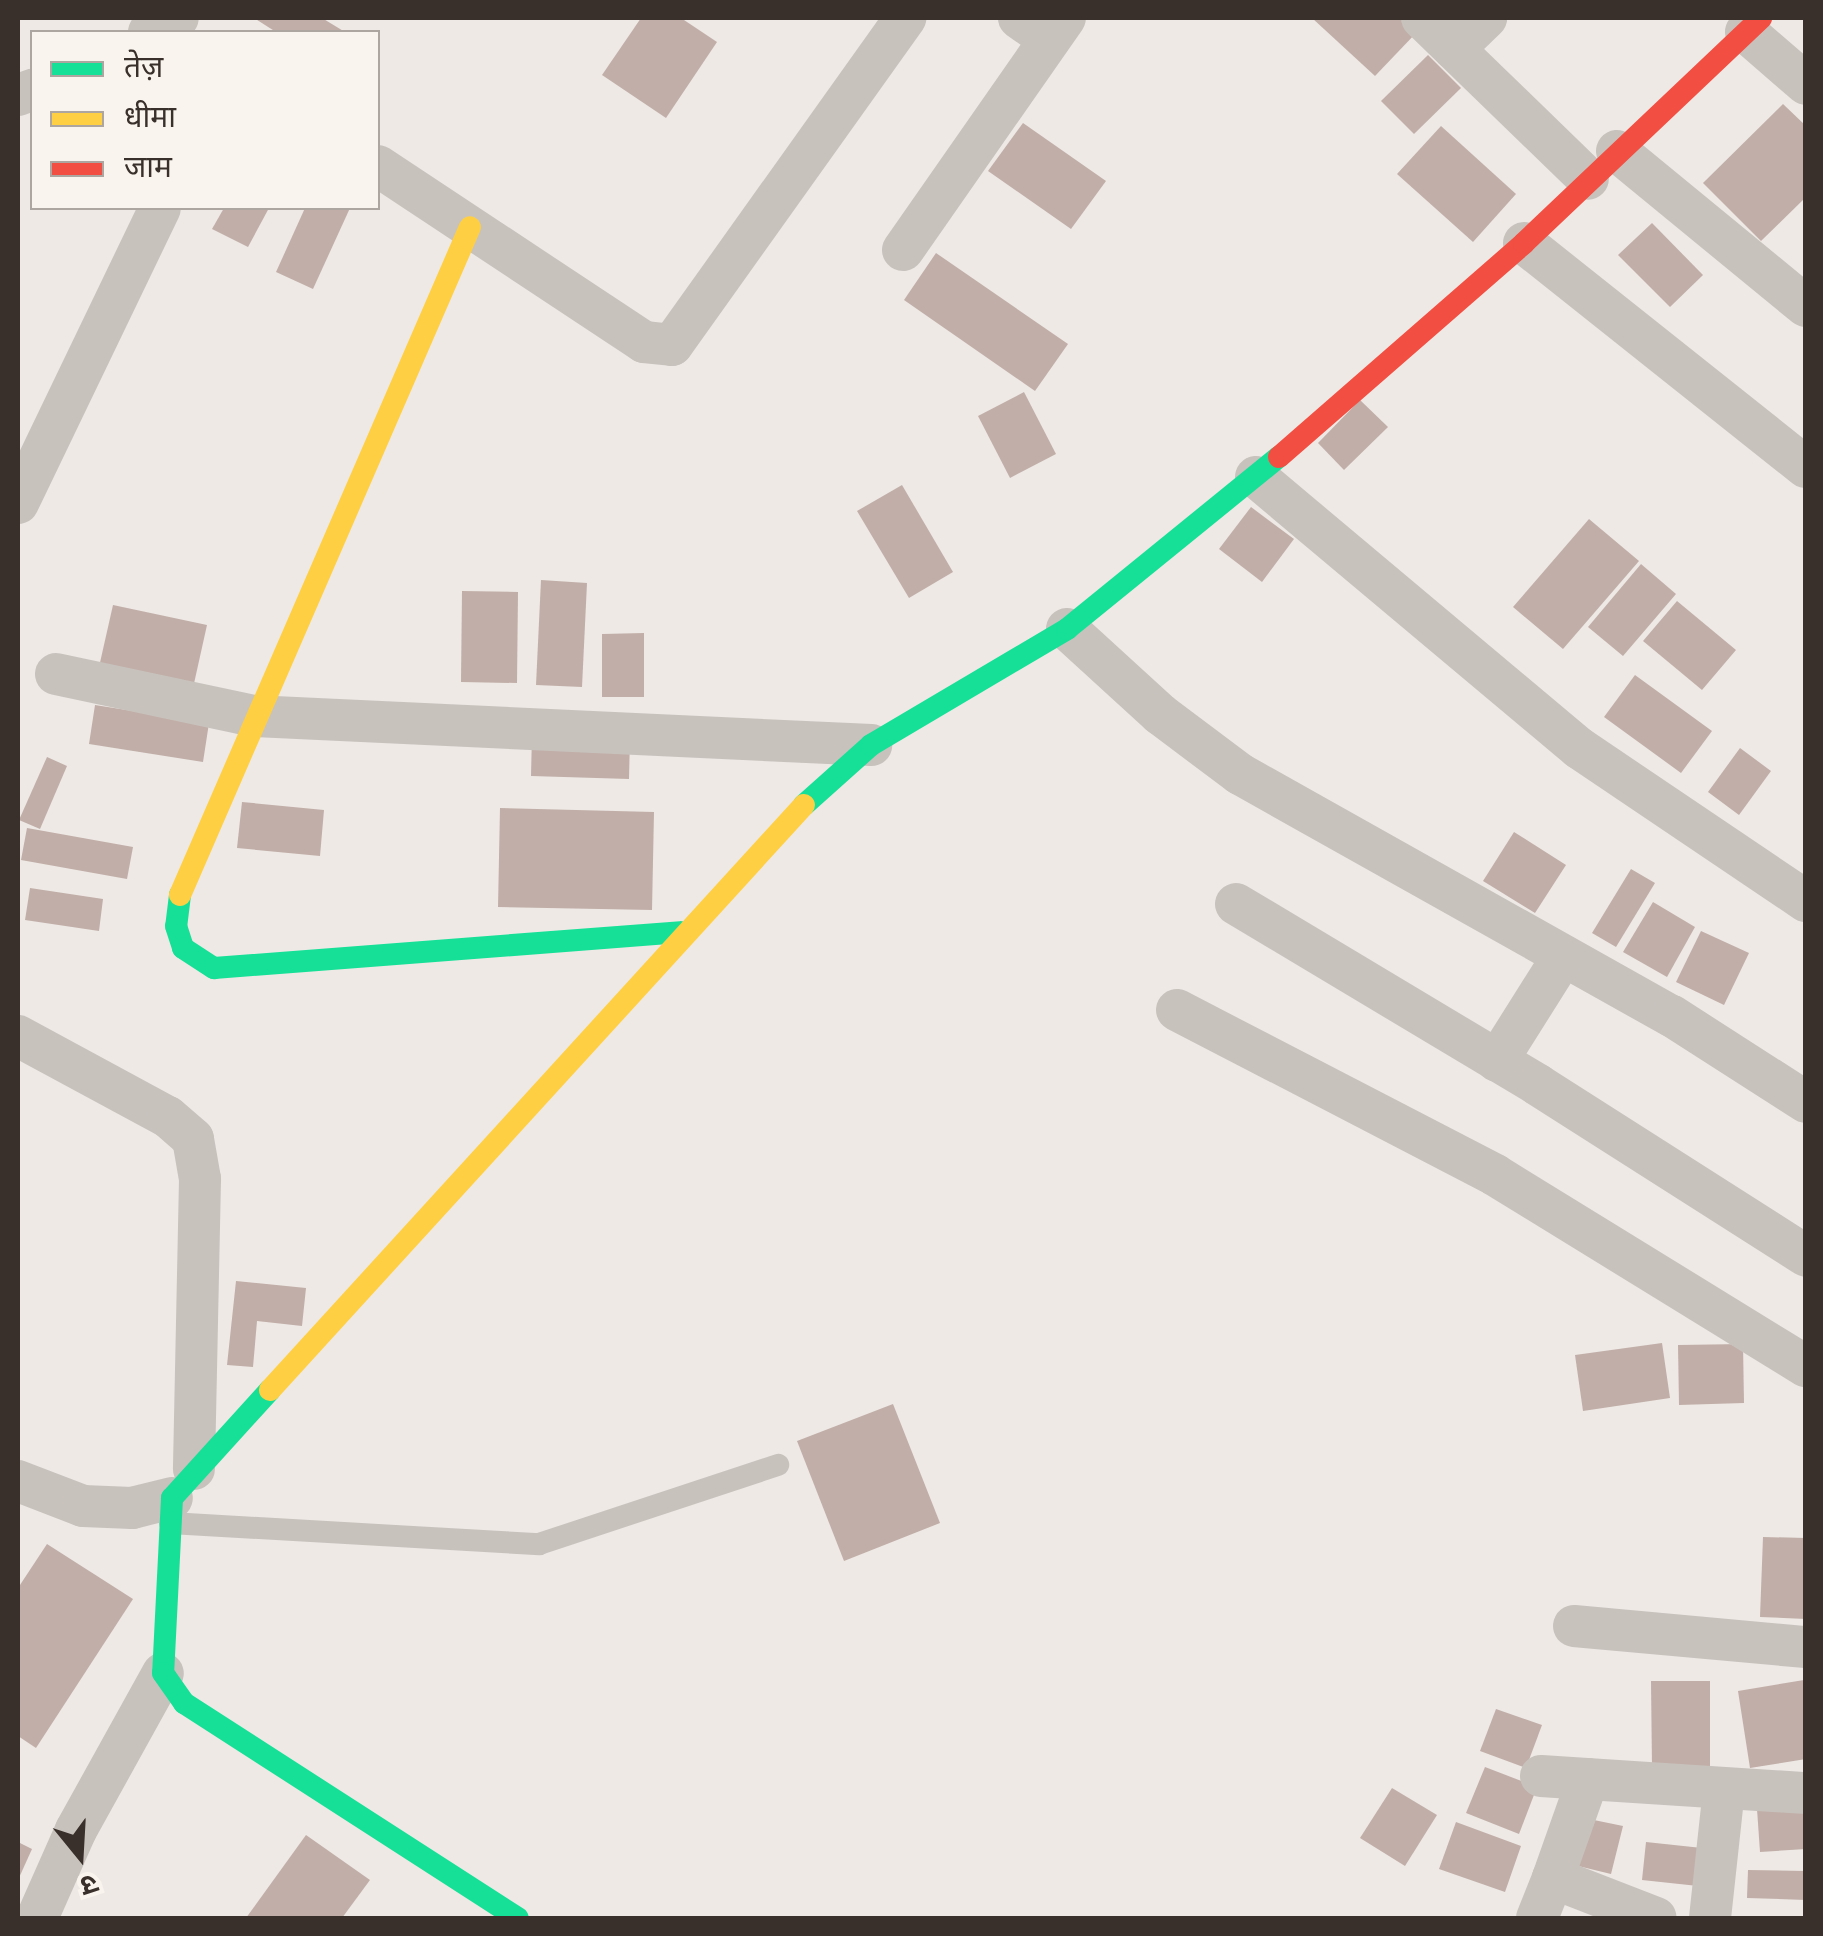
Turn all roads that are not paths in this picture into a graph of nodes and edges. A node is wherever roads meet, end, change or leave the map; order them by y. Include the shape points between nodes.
1 (905, 18) edge
2 (1422, 18) edge
3 (1486, 18) edge
4 (1044, 24) edge
5 (1754, 25) edge
6 (1454, 50) junction
7 (1806, 84) edge
8 (1602, 165) junction
9 (380, 167) edge
10 (159, 210) edge
11 (470, 227) junction
12 (1524, 243) junction
13 (903, 250) dead end
14 (1806, 306) edge
15 (1806, 467) edge
16 (1256, 477) junction
17 (18, 504) edge
18 (1067, 628) junction
19 (56, 674) dead end
20 (253, 716) junction
21 (871, 744) junction
22 (1806, 901) edge
23 (1236, 904) dead end
24 (681, 932) junction
25 (1564, 956) junction
26 (1177, 1010) dead end
27 (18, 1036) edge
28 (1498, 1061) junction
29 (1806, 1102) edge
30 (1806, 1256) edge
31 (1806, 1366) edge
32 (778, 1465) dead end
33 (18, 1481) edge
34 (179, 1497) junction
35 (1574, 1626) dead end
36 (1806, 1647) edge
37 (163, 1673) junction
38 (1541, 1776) dead end
39 (1588, 1779) junction
40 (1724, 1789) junction
41 (1806, 1793) edge
42 (1553, 1878) junction
43 (36, 1918) edge
44 (518, 1918) edge
45 (1537, 1918) edge
46 (1656, 1918) edge
47 (1710, 1918) edge

1 - 11 street via 672,345 644,342
2 - 6 street
3 - 6 street
4 - 13 street
5 - 7 street
5 - 8 street
6 - 8 street
8 - 12 street
8 - 14 street
9 - 11 street
10 - 17 street
11 - 20 street
12 - 15 street
12 - 16 street
16 - 18 street
16 - 22 street via 1578,748
18 - 21 street
18 - 25 street via 1202,749
19 - 20 street
20 - 21 street
20 - 24 street via 180,892 176,926 183,948 214,968
21 - 24 street
23 - 28 street
24 - 34 street
25 - 28 street
25 - 29 street
26 - 31 street via 1495,1175
27 - 34 street via 168,1117 193,1140 200,1178
28 - 30 street
32 - 34 lane via 539,1544
33 - 34 street via 84,1506 132,1508
34 - 37 street
35 - 36 street
37 - 43 street
37 - 44 street via 209,1722
38 - 39 street
39 - 40 street
39 - 42 street
40 - 41 street
40 - 47 street
42 - 45 street
42 - 46 street

